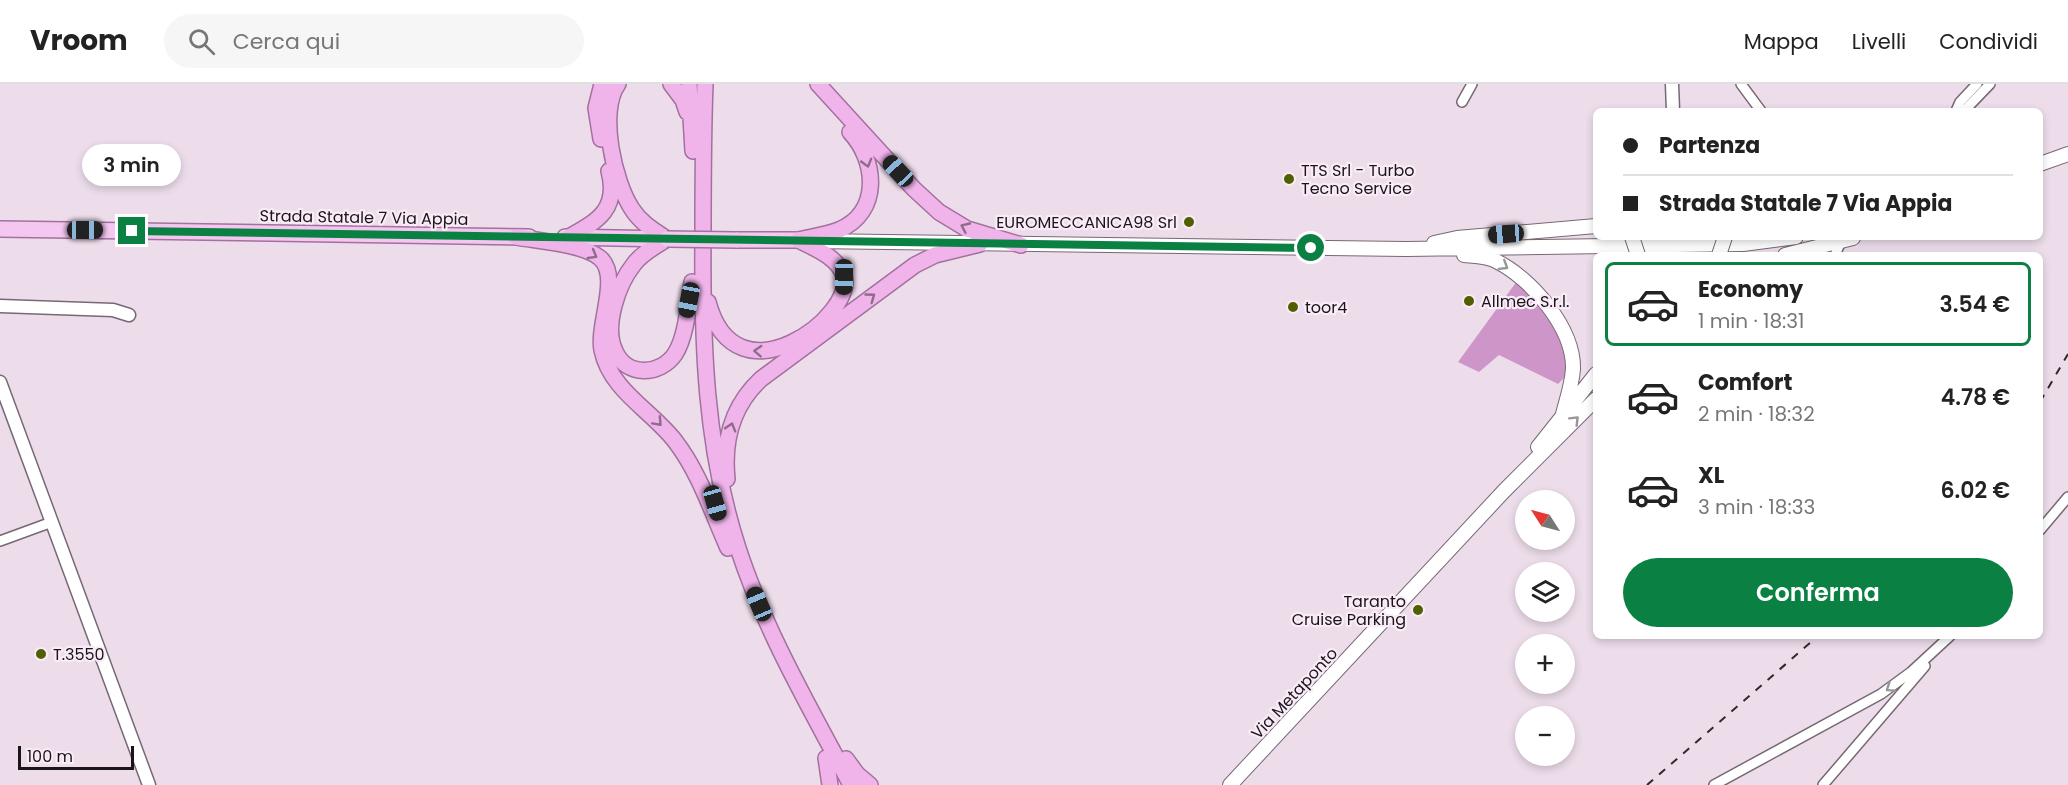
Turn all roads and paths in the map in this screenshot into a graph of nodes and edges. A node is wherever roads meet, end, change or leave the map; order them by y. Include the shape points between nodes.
1 (602, 84) edge
2 (618, 84) edge
3 (671, 84) edge
4 (689, 84) edge
5 (705, 84) edge
6 (712, 84) edge
7 (807, 84) edge
8 (818, 84) edge
9 (1472, 84) edge
10 (1672, 84) edge
11 (1741, 84) edge
12 (1977, 84) edge
13 (1990, 84) edge
14 (1462, 102) dead end
15 (1673, 108) edge
16 (1759, 108) edge
17 (1957, 108) edge
18 (1967, 108) edge
19 (704, 121) junction
20 (693, 138) junction
21 (2068, 154) edge
22 (2043, 163) edge
23 (1593, 226) edge
24 (0, 229) edge
25 (61, 230) junction
26 (516, 237) junction
27 (569, 237) junction
28 (667, 239) junction
29 (0, 240) edge
30 (798, 240) junction
31 (1773, 240) edge
32 (1847, 240) edge
33 (1852, 240) edge
34 (980, 244) junction
35 (1021, 245) junction
36 (1406, 249) junction
37 (1837, 250) edge
38 (1797, 252) edge
39 (698, 256) junction
40 (697, 282) junction
41 (0, 306) edge
42 (129, 315) dead end
43 (1593, 378) edge
44 (0, 382) edge
45 (1593, 402) edge
46 (1563, 414) junction
47 (1504, 490) junction
48 (2068, 497) edge
49 (52, 522) junction
50 (2043, 526) edge
51 (0, 541) edge
52 (733, 547) junction
53 (1947, 639) edge
54 (1947, 639) edge
55 (824, 733) junction
56 (826, 758) junction
57 (149, 785) edge
58 (830, 785) edge
59 (840, 785) edge
60 (851, 785) edge
61 (870, 785) edge
62 (1230, 785) edge
63 (1714, 785) edge
64 (1823, 785) edge

1 - 27 highway via 596,108 613,185 609,204 599,220
2 - 28 highway via 609,102 608,124 619,178 630,207 642,222
3 - 20 highway via 683,100
4 - 20 highway
5 - 19 highway
6 - 19 highway
7 -> 30 highway via 858,141 870,163 871,185 866,204 856,218 839,230
35 -> 8 highway via 967,229 939,212
9 - 14 street
10 - 15 street
11 - 16 street
12 - 17 street
13 - 18 street
19 - 39 highway
20 - 39 highway
21 - 22 main road
23 - 36 main road via 1457,238
24 - 25 main road, Strada Statale 7 Via Appia
25 - 26 main road, Strada Statale 7 Via Appia
25 - 29 main road, Strada Statale 7 Via Appia
26 - 27 main road, Strada Statale 7 Via Appia
26 -> 52 highway via 589,250 601,259 609,285 602,350 610,371 624,391 676,443
27 - 28 main road, Strada Statale 7 Via Appia
28 - 30 main road, Strada Statale 7 Via Appia, bridge
28 - 40 highway via 634,263 622,283 610,331 621,361 646,372 662,366 674,354
30 - 34 main road
30 -> 40 highway via 837,265 844,277 844,291 837,305 820,322 774,351 746,350 723,334
31 - 36 main road via 1743,244
32 - 38 main road
33 - 37 main road
34 - 35 main road
52 -> 34 highway via 739,530 728,484 727,450 733,418 747,393 774,368 915,265 935,255
35 - 36 main road
36 -> 46 main road via 1494,260 1530,287 1560,321 1568,343 1573,367
39 - 40 highway
40 - 52 highway via 694,359 701,436 715,503
41 - 42 street via 113,310
43 - 46 main road
44 - 49 street
47 -> 45 main road
46 - 47 main road
47 - 62 main road, Via Metaponto
48 - 50 street
49 - 51 street
49 - 57 street
52 - 55 highway
52 - 56 highway via 743,590 778,668
53 -> 63 street via 1881,694
54 - 64 street
55 - 60 highway
55 - 61 highway
56 - 58 highway
56 - 59 highway

